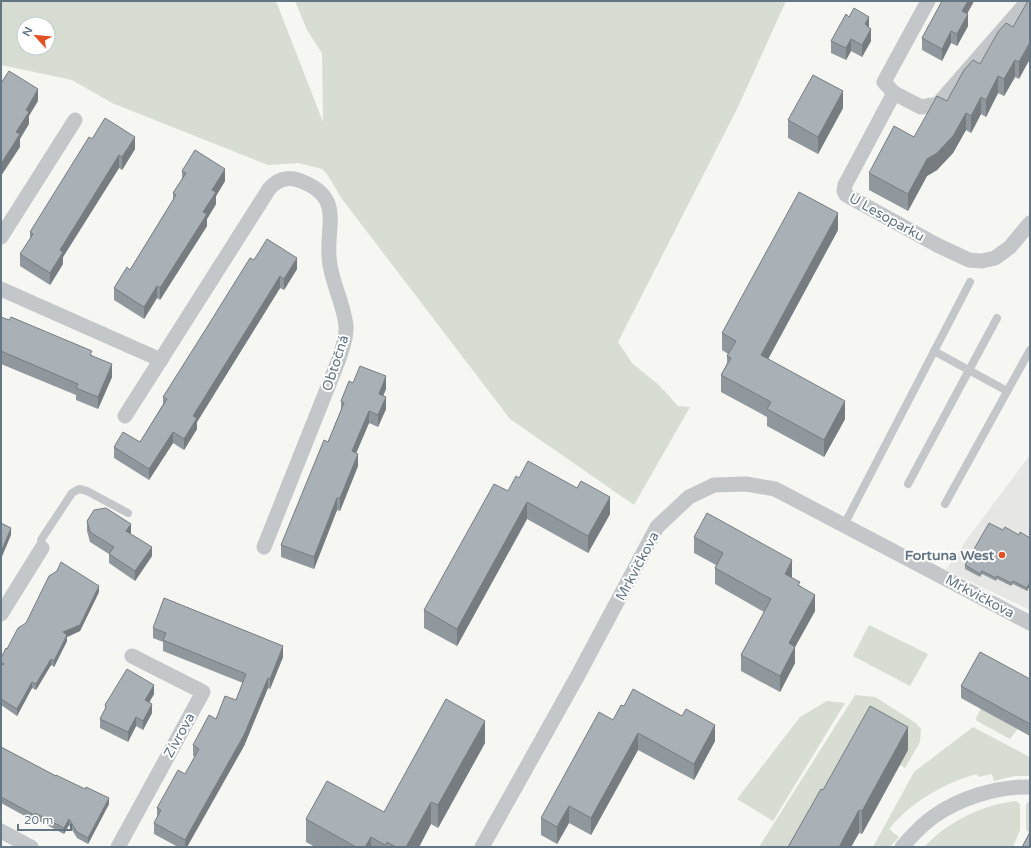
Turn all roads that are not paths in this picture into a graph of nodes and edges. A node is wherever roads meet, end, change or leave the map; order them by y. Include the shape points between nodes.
1 (928, 1) edge
2 (1028, 1) edge
3 (894, 93) junction
4 (75, 120) dead end
5 (1030, 223) edge
6 (1, 237) edge
7 (970, 282) dead end
8 (1, 289) edge
9 (997, 318) dead end
10 (1030, 350) edge
11 (934, 351) junction
12 (161, 360) junction
13 (969, 370) junction
14 (1007, 391) junction
15 (125, 416) dead end
16 (908, 484) dead end
17 (945, 504) dead end
18 (128, 513) dead end
19 (844, 525) junction
20 (264, 547) dead end
21 (42, 548) joint
22 (1, 613) edge
23 (1030, 623) edge
24 (132, 656) dead end
25 (1030, 787) edge
26 (1, 830) edge
27 (31, 847) edge
28 (118, 847) edge
29 (482, 847) edge
30 (902, 847) edge

1 - 3 street via 884,82
2 - 3 street via 938,104 921,107
3 - 5 street, U Lesoparku via 845,185 846,195 969,260 989,260 1010,247
4 - 6 street
7 - 11 lane
8 - 12 street
9 - 13 lane
10 - 14 lane
11 - 13 lane
11 - 19 lane
12 - 15 street, Obtočná
12 - 20 street, Obtočná via 274,183 292,179 314,188 327,202 331,212 330,266 346,327 339,359
13 - 14 lane
13 - 16 lane
14 - 17 lane
18 - 21 lane via 79,489 72,493 41,540
19 - 23 street, Mrkvičkova
19 - 29 street, Mrkvičkova via 775,489 746,484 714,485 689,497 657,527
21 - 22 street
24 - 28 street, Zívrova via 203,692
25 - 30 street via 994,791 957,802 933,817
26 - 27 street

